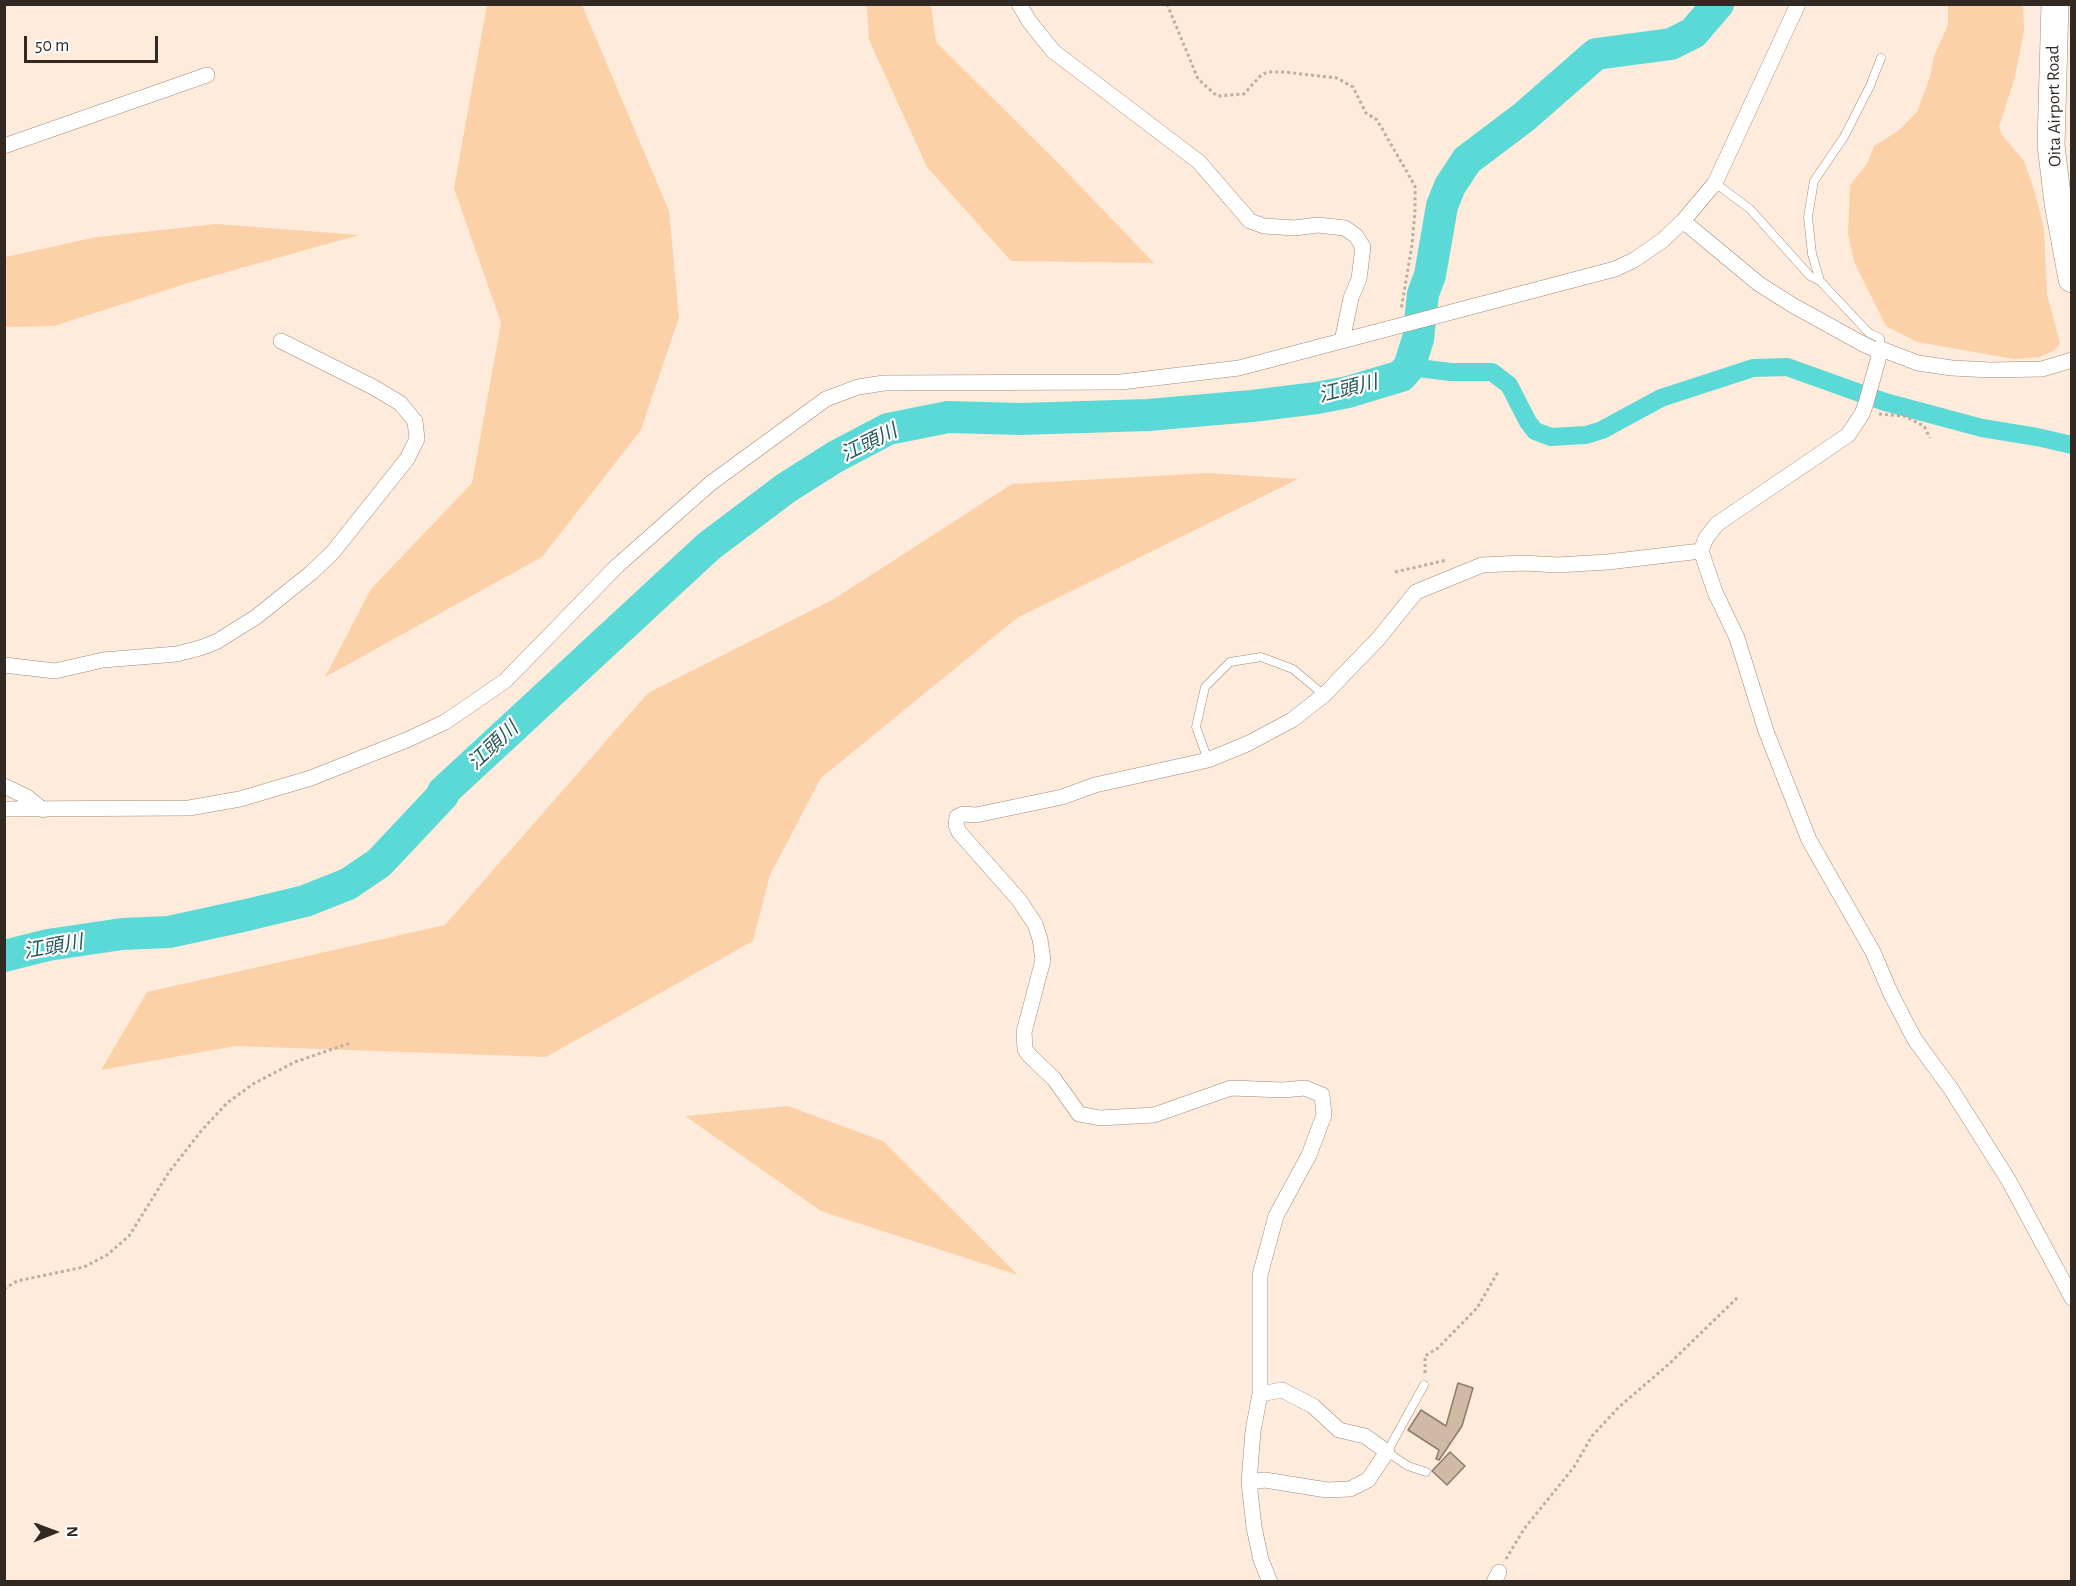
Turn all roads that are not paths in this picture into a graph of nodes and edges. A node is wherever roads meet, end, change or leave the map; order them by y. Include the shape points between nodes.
1 (1018, 4) edge
2 (1798, 4) edge
3 (2055, 4) edge
4 (1881, 58) dead end
5 (207, 75) dead end
6 (4, 146) edge
7 (1715, 183) junction
8 (1683, 221) junction
9 (2071, 275) edge
10 (1820, 281) junction
11 (281, 341) dead end
12 (1342, 341) junction
13 (1881, 349) junction
14 (2072, 360) edge
15 (1701, 551) junction
16 (4, 664) edge
17 (1324, 694) junction
18 (1208, 760) junction
19 (4, 786) edge
20 (4, 809) edge
21 (43, 810) junction
22 (2072, 1298) edge
23 (1424, 1384) road end
24 (1260, 1394) junction
25 (1387, 1452) junction
26 (1426, 1472) dead end
27 (1249, 1482) junction
28 (1270, 1581) edge

1 - 12 street via 1053,51 1199,162 1250,221 1264,226 1345,228 1356,236 1363,247 1359,279
2 - 7 street
3 - 9 highway, Oita Airport Road via 2051,145
4 - 10 lane via 1844,137 1814,181 1808,217
5 - 6 street
7 - 8 street
7 - 10 lane via 1750,209 1810,276
8 - 12 street via 1663,240 1615,269
8 - 13 street via 1759,284 1863,344
10 - 13 lane via 1869,333 1880,338
11 - 16 street via 400,403 415,421 417,439 407,459 333,552 256,617 200,648 55,670
12 - 21 street via 1239,368 1121,382 884,383 858,387 826,399 711,483 617,566 505,681 445,722 311,778 240,799 189,808
13 - 14 street via 1918,363 1971,369 2042,369
13 - 15 street via 1867,402 1848,435 1717,524
15 - 17 street via 1598,563 1482,565 1416,592 1378,639
15 - 22 street via 1737,638 1766,731 1809,840 1873,952 1915,1040 2009,1181
17 - 18 street via 1292,720
17 - 18 lane via 1293,669 1261,657 1230,662 1205,687 1196,727
18 - 24 street via 1095,785 1062,797 976,815 963,814 957,817 956,825 1035,924 1042,960 1024,1032 1025,1049 1054,1079 1079,1114 1100,1118 1154,1114 1231,1088 1305,1088 1322,1095 1324,1115 1309,1155 1276,1216 1260,1275
19 - 21 street
20 - 21 street
23 - 25 lane
24 - 25 street via 1282,1390 1313,1406 1339,1430 1365,1436
24 - 27 street
25 - 26 lane
25 - 27 street via 1368,1480 1350,1489 1327,1490 1265,1480
27 - 28 street via 1261,1560

